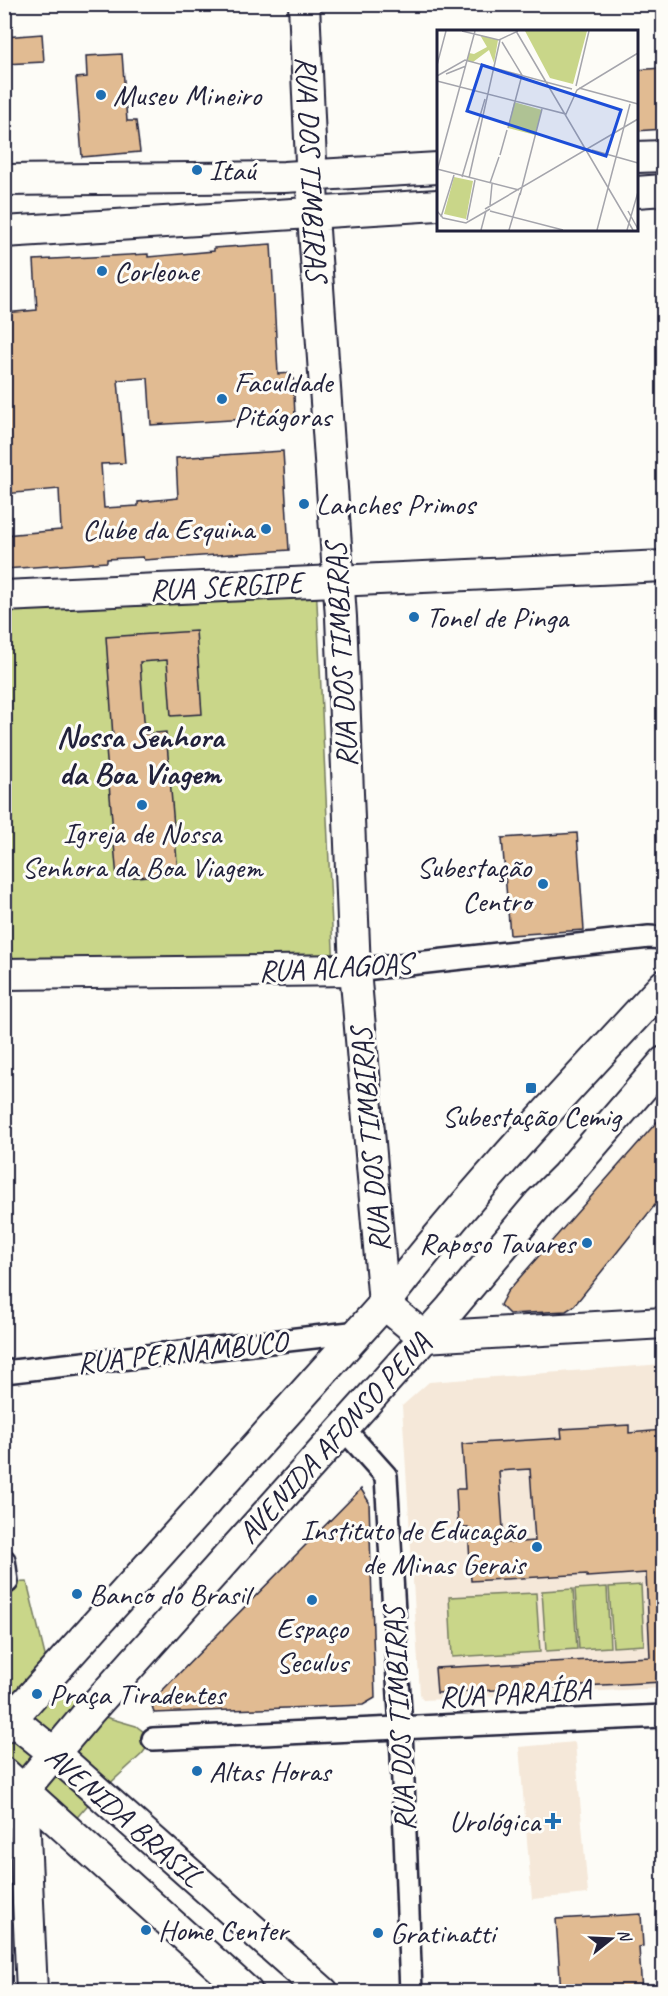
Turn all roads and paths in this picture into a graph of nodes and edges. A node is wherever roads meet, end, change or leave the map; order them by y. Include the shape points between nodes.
1 (304, 4) edge
2 (663, 156) edge
3 (638, 157) edge
4 (437, 168) edge
5 (312, 176) junction
6 (4, 180) edge
7 (663, 190) edge
8 (638, 192) edge
9 (437, 205) edge
10 (314, 213) junction
11 (4, 232) edge
12 (663, 566) edge
13 (339, 580) junction
14 (4, 596) edge
15 (663, 938) edge
16 (355, 970) junction
17 (4, 974) edge
18 (663, 986) edge
19 (660, 1069) edge
20 (384, 1304) junction
21 (663, 1323) edge
22 (359, 1332) junction
23 (424, 1337) junction
24 (4, 1372) edge
25 (343, 1428) junction
26 (4, 1560) edge
27 (7, 1582) dead end
28 (663, 1716) edge
29 (7, 1719) edge
30 (401, 1729) junction
31 (153, 1738) dead end
32 (55, 1754) junction
33 (14, 1782) edge
34 (4, 1813) edge
35 (4, 1842) edge
36 (27, 1874) junction
37 (32, 1992) edge
38 (247, 1992) edge
39 (323, 1992) edge
40 (411, 1992) edge

1 - 5 street, RUA DOS TIMBIRAS
2 - 3 street
4 - 5 street
5 - 6 street
5 - 10 street, RUA DOS TIMBIRAS
7 - 8 street
9 - 10 street
10 - 11 street
10 - 13 street, RUA DOS TIMBIRAS
12 - 13 street, RUA SERGIPE
13 - 14 street, RUA SERGIPE
13 - 16 street, RUA DOS TIMBIRAS
15 - 16 street, RUA ALAGOAS
16 - 17 street, RUA ALAGOAS
16 - 20 street, RUA DOS TIMBIRAS
18 - 20 street, AVENIDA AFONSO PENA via 502,1161
19 - 23 street, AVENIDA AFONSO PENA
20 - 22 street, AVENIDA AFONSO PENA
20 - 23 street
21 - 23 street
22 - 24 street, RUA PERNAMBUCO
22 - 29 street, AVENIDA AFONSO PENA
23 - 25 street, AVENIDA AFONSO PENA
25 - 30 street, RUA DOS TIMBIRAS via 386,1476
25 - 32 street, AVENIDA AFONSO PENA
26 - 27 street
28 - 30 street, RUA PARAÍBA
29 - 32 street, AVENIDA BRASIL
30 - 31 street, RUA PARAÍBA
30 - 40 street, RUA DOS TIMBIRAS
32 - 33 street, AVENIDA AFONSO PENA
32 - 39 street, AVENIDA BRASIL
33 - 34 street, AVENIDA AFONSO PENA
33 - 36 street
33 - 38 street, AVENIDA BRASIL
35 - 36 street via 15,1850
36 - 37 street

